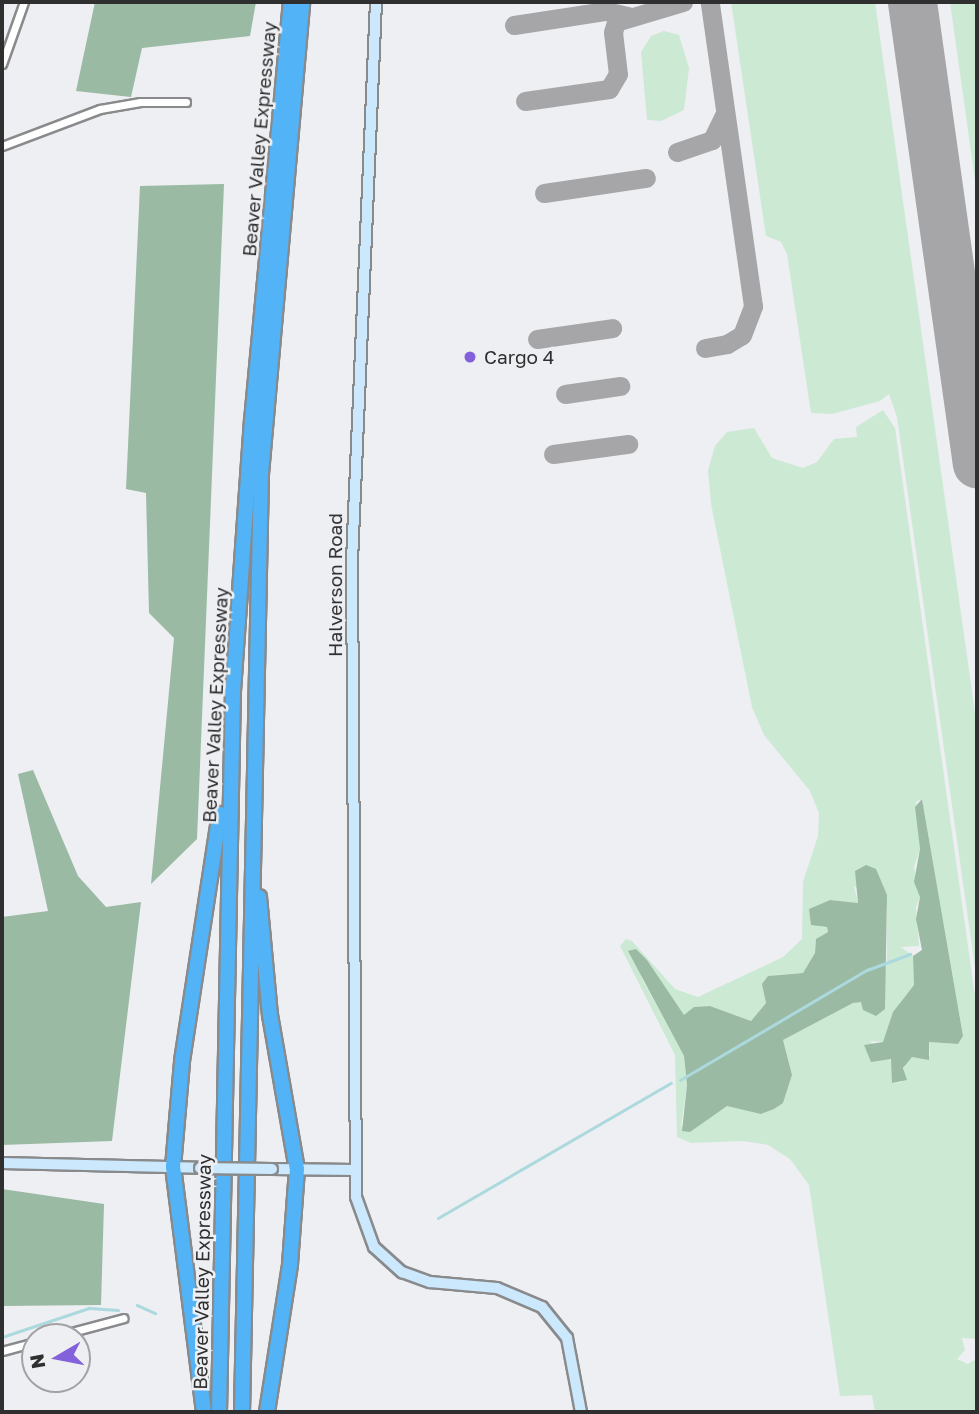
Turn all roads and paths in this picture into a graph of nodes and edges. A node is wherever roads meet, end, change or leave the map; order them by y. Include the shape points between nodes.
1 (24, 2) edge
2 (291, 2) edge
3 (302, 2) edge
4 (376, 2) edge
5 (2, 64) edge
6 (186, 102) dead end
7 (2, 146) edge
8 (254, 666) junction
9 (233, 691) junction
10 (2, 1163) edge
11 (173, 1167) junction
12 (297, 1169) junction
13 (355, 1170) junction
14 (124, 1318) dead end
15 (91, 1327) edge
16 (21, 1346) edge
17 (2, 1351) edge
18 (204, 1412) edge
19 (219, 1412) edge
20 (242, 1412) edge
21 (267, 1412) edge
22 (582, 1412) edge

1 - 5 street
2 - 9 highway, Beaver Valley Expressway via 252,421
3 - 8 highway, Beaver Valley Expressway via 267,377
4 - 13 street, Halverson Road via 352,561
6 - 7 street via 140,102 100,109
8 - 12 highway via 264,968
8 - 20 highway, Beaver Valley Expressway
9 - 11 highway via 217,847 182,1061
9 - 19 highway, Beaver Valley Expressway
10 - 11 street
11 - 12 street, bridge
11 - 18 highway
12 - 13 street
12 - 21 highway via 290,1265
13 - 22 street, Halverson Road via 361,1221 374,1247 392,1265 430,1282 519,1295 550,1315 570,1348
14 - 15 street
16 - 17 street

